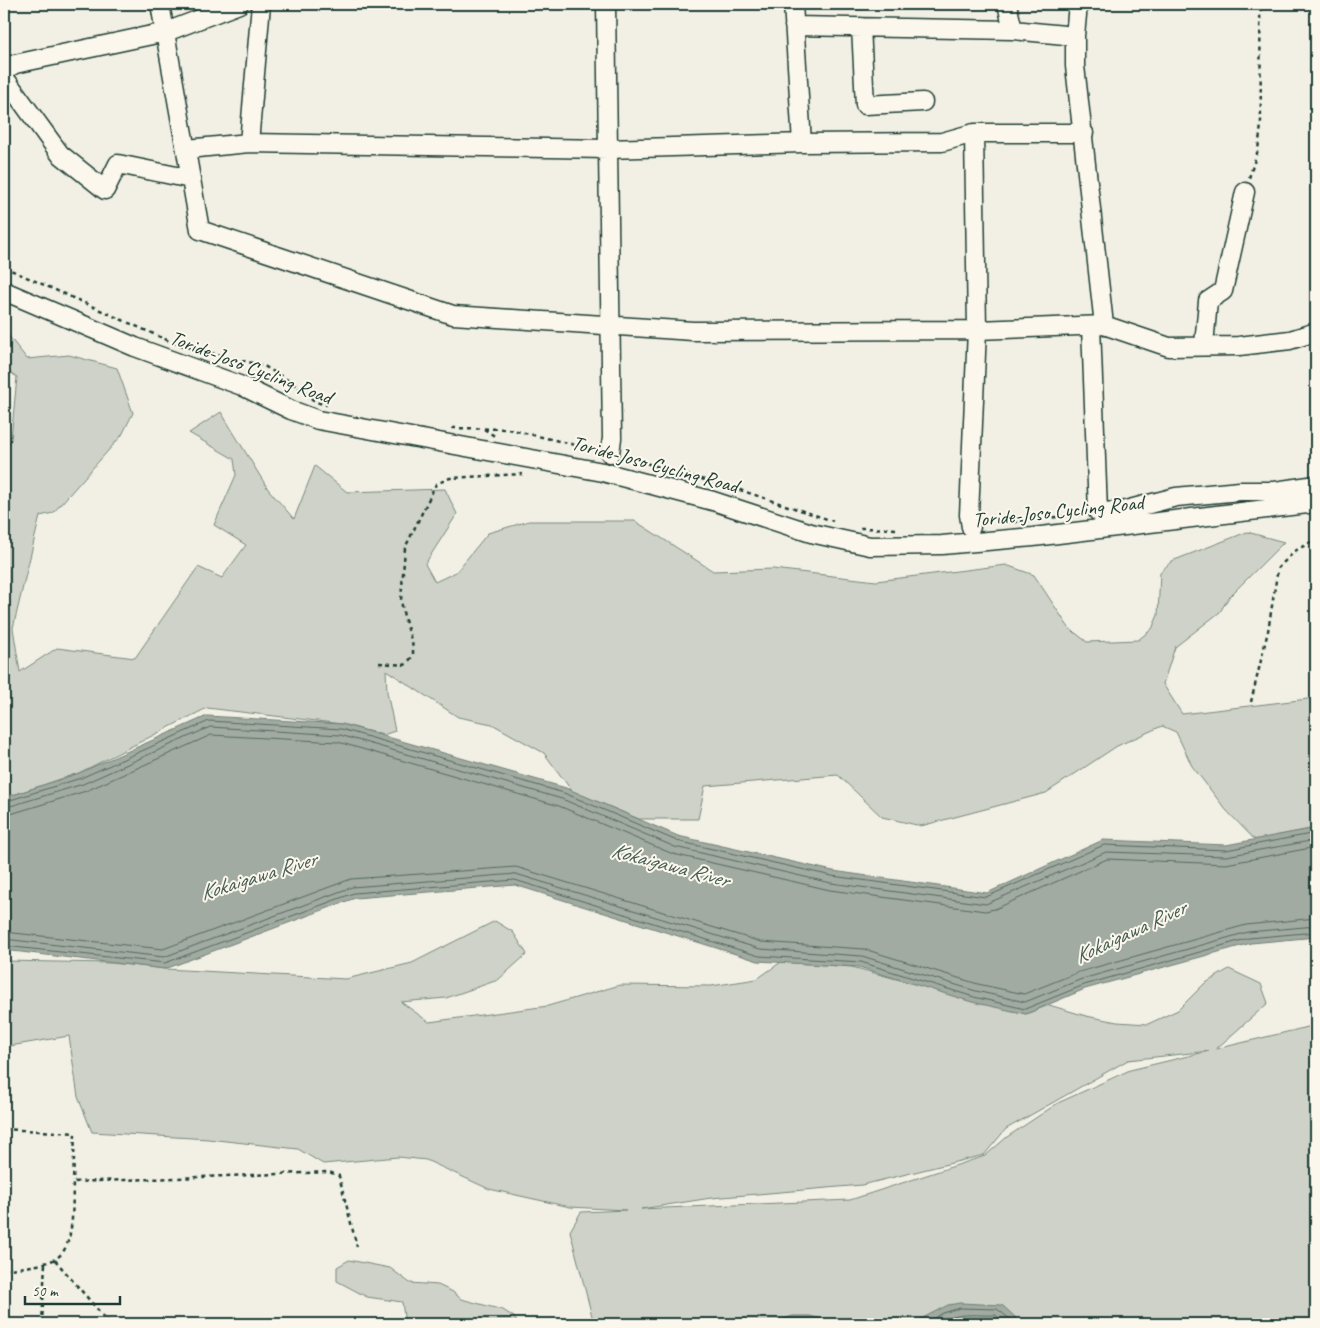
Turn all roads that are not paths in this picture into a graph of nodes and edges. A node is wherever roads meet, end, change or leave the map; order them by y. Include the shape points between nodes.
1 (160, 4) edge
2 (239, 4) edge
3 (261, 4) edge
4 (606, 4) edge
5 (792, 4) edge
6 (1007, 4) edge
7 (1078, 4) edge
8 (794, 26) junction
9 (861, 27) junction
10 (1013, 30) junction
11 (166, 32) junction
12 (1074, 36) junction
13 (4, 70) edge
14 (4, 77) edge
15 (923, 102) dead end
16 (974, 133) junction
17 (1084, 133) junction
18 (249, 143) junction
19 (802, 143) junction
20 (608, 148) junction
21 (187, 149) junction
22 (191, 179) junction
23 (1245, 192) road end
24 (4, 291) edge
25 (1098, 326) junction
26 (610, 327) junction
27 (978, 330) junction
28 (1316, 332) edge
29 (1204, 345) junction
30 (610, 453) road end
31 (1316, 485) edge
32 (1316, 503) edge
33 (971, 527) dead end

1 - 11 street
2 - 11 street
3 - 18 street
4 - 20 street
5 - 8 street
6 - 10 street
7 - 12 street
8 - 9 street
8 - 19 street
9 - 10 street
9 - 15 street via 865,105
10 - 12 street
11 - 13 street via 15,64
11 - 21 street
12 - 17 street
14 - 22 street via 60,154 105,190 118,164
16 - 17 street
16 - 19 street via 942,142
16 - 27 street
17 - 25 street
18 - 20 street
18 - 21 street
19 - 20 street
20 - 26 street
21 - 22 street
22 - 26 street via 200,230 453,314
23 - 29 street via 1223,291 1208,302
24 - 32 street, Toride-Joso Cycling Road via 135,347 242,386 318,420 603,472 860,545 988,542
25 - 27 street
25 - 29 street via 1169,347
25 - 31 street via 1098,512 1122,511 1176,497
26 - 27 street via 693,331
26 - 30 street
27 - 33 street
28 - 29 street via 1290,340 1239,346

